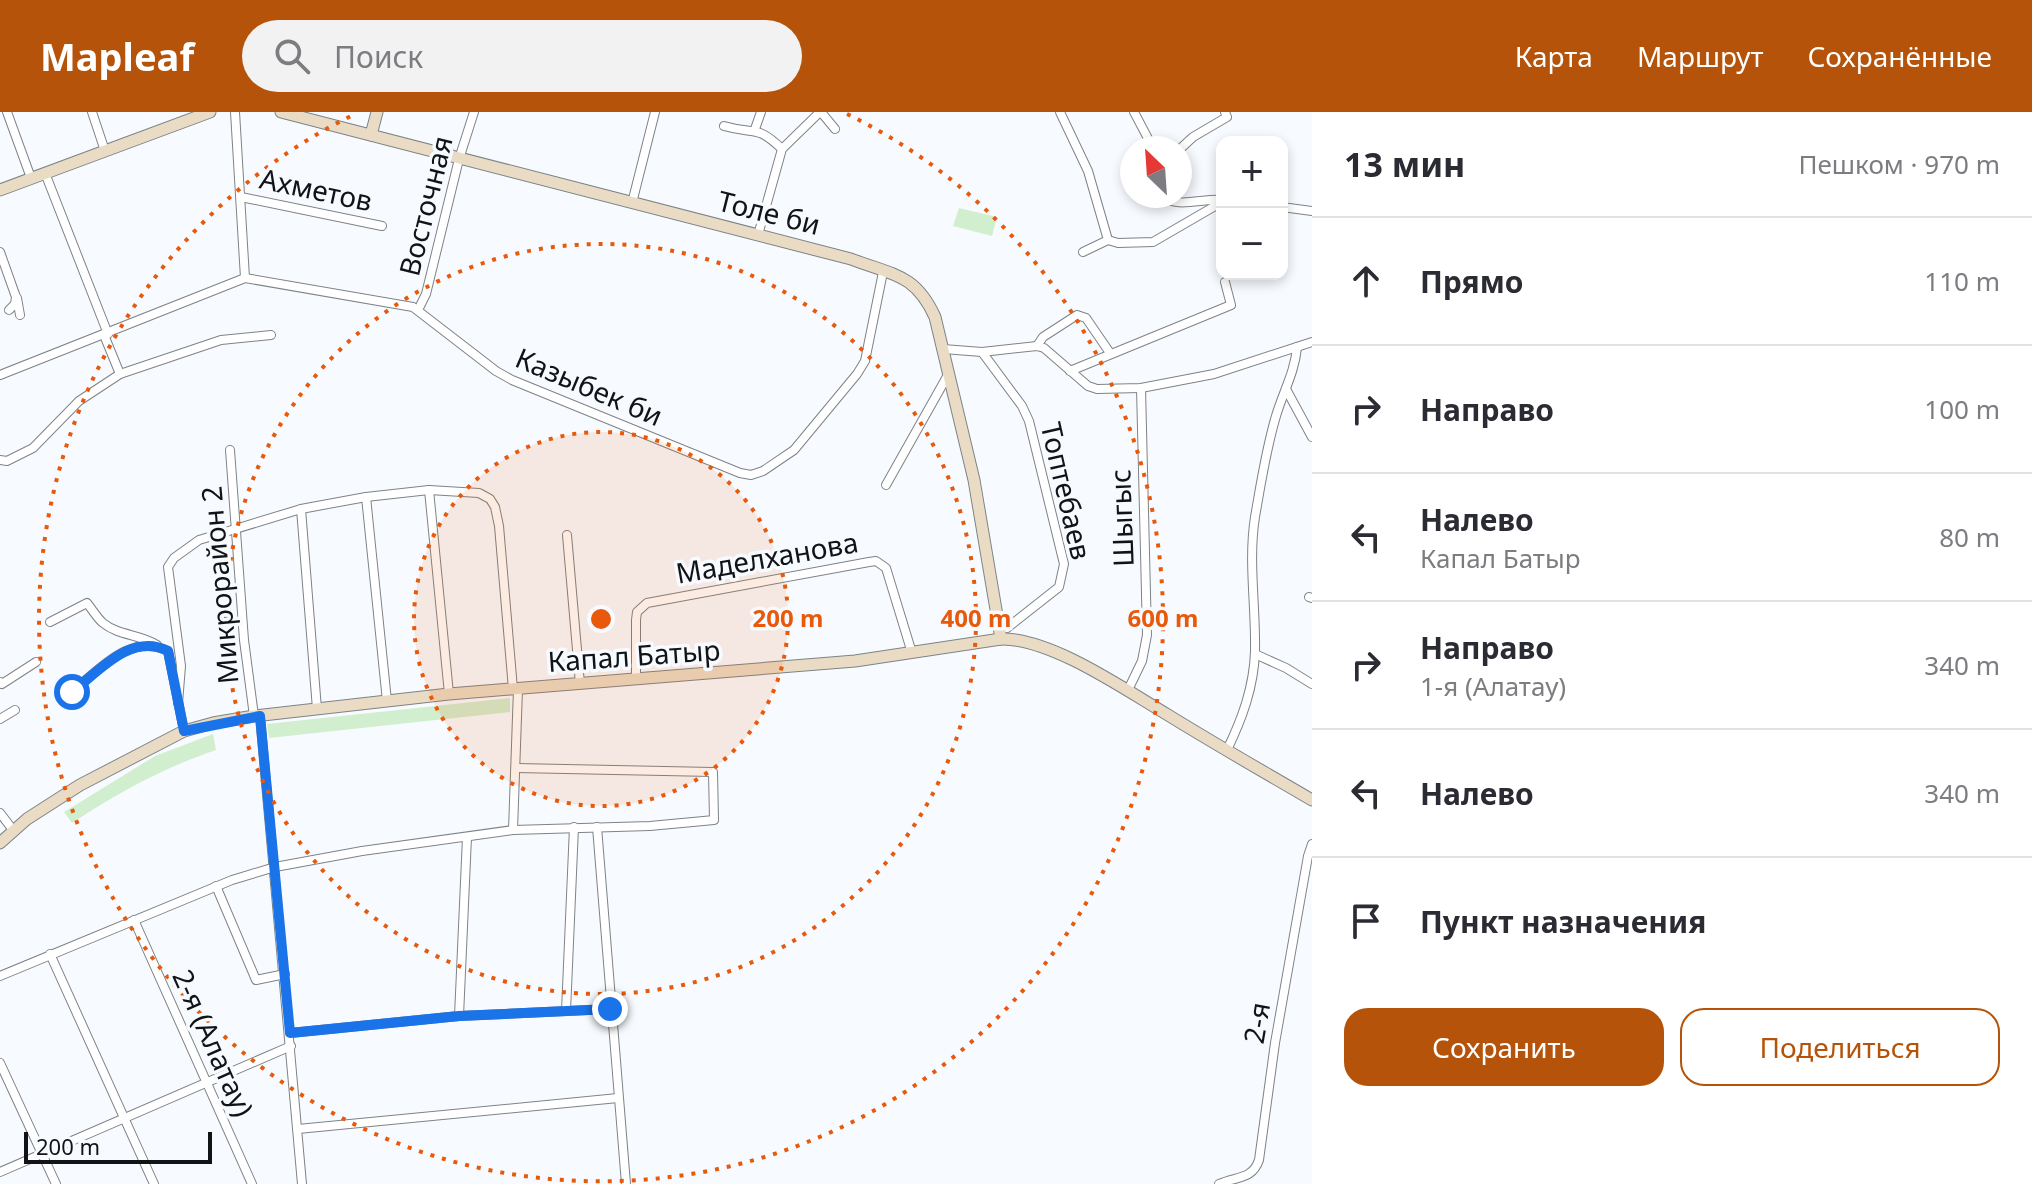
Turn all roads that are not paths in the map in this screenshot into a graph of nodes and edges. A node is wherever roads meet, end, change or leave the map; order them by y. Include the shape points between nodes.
1 (7, 112) edge
2 (92, 112) edge
3 (210, 112) edge
4 (235, 112) edge
5 (281, 112) edge
6 (377, 112) edge
7 (474, 112) edge
8 (655, 112) edge
9 (761, 112) edge
10 (821, 112) edge
11 (1060, 112) edge
12 (1134, 112) edge
13 (1226, 114) edge
14 (724, 126) dead end
15 (755, 129) junction
16 (835, 129) dead end
17 (371, 135) junction
18 (1147, 136) edge
19 (1192, 138) edge
20 (782, 149) junction
21 (105, 151) junction
22 (459, 159) junction
23 (45, 173) junction
24 (31, 178) junction
25 (0, 190) edge
26 (241, 197) junction
27 (1216, 200) edge
28 (1192, 201) edge
29 (632, 203) junction
30 (1216, 205) edge
31 (1288, 208) edge
32 (1312, 211) edge
33 (382, 226) dead end
34 (758, 235) junction
35 (1108, 240) junction
36 (0, 252) edge
37 (1083, 252) dead end
38 (883, 272) junction
39 (245, 278) junction
40 (1225, 282) dead end
41 (16, 297) junction
42 (9, 310) dead end
43 (418, 310) junction
44 (20, 315) dead end
45 (106, 334) junction
46 (271, 335) dead end
47 (1312, 342) edge
48 (1037, 346) junction
49 (1297, 347) junction
50 (943, 349) junction
51 (982, 352) junction
52 (1110, 353) junction
53 (1070, 371) junction
54 (949, 372) junction
55 (120, 374) junction
56 (0, 375) edge
57 (1141, 388) junction
58 (1286, 389) junction
59 (1312, 437) edge
60 (230, 450) dead end
61 (0, 460) edge
62 (886, 485) dead end
63 (429, 490) junction
64 (366, 497) junction
65 (301, 509) junction
66 (236, 530) junction
67 (567, 535) dead end
68 (997, 611) junction
69 (50, 622) dead end
70 (1007, 628) junction
71 (1001, 639) junction
72 (1016, 639) junction
73 (982, 641) junction
74 (157, 646) junction
75 (912, 653) junction
76 (1255, 654) junction
77 (36, 662) dead end
78 (636, 679) junction
79 (0, 682) edge
80 (580, 684) junction
81 (1312, 684) edge
82 (515, 689) junction
83 (1128, 690) junction
84 (72, 692) dead end
85 (449, 694) junction
86 (387, 701) junction
87 (178, 703) junction
88 (317, 709) junction
89 (15, 710) dead end
90 (257, 716) junction
91 (0, 719) edge
92 (184, 731) junction
93 (1227, 750) junction
94 (516, 768) junction
95 (1312, 800) edge
96 (0, 813) edge
97 (574, 827) junction
98 (597, 827) junction
99 (13, 830) junction
100 (513, 830) junction
101 (467, 837) junction
102 (0, 843) edge
103 (1312, 844) edge
104 (275, 867) junction
105 (216, 886) junction
106 (134, 920) junction
107 (50, 954) junction
108 (285, 974) junction
109 (0, 976) edge
110 (610, 1009) junction
111 (566, 1011) junction
112 (459, 1016) junction
113 (290, 1033) junction
114 (291, 1046) junction
115 (1, 1068) edge
116 (207, 1082) junction
117 (618, 1098) junction
118 (125, 1118) junction
119 (298, 1129) junction
120 (42, 1154) junction
121 (0, 1172) edge
122 (56, 1184) edge
123 (154, 1184) edge
124 (252, 1184) edge
125 (302, 1184) edge
126 (626, 1184) edge
127 (1219, 1184) edge

1 - 24 street
2 - 21 street
3 - 21 main road
4 - 26 street, Ахметов
5 - 17 main road, Толе би
6 - 17 main road
7 - 22 street, Восточная
8 - 29 street
9 - 15 street
10 - 16 street
10 - 20 street
11 - 35 street via 1088,171
12 - 18 street
13 - 19 street
14 - 15 street
15 - 20 street
17 - 22 main road, Толе би
20 - 34 street
21 - 23 main road
22 - 29 main road, Толе би
22 - 43 street, Восточная
23 - 24 main road
23 - 45 street
24 - 25 main road
26 - 33 street, Ахметов
26 - 39 street, Ахметов
27 - 28 street
29 - 34 main road, Толе би
30 - 35 street via 1153,242
31 - 32 street
34 - 38 main road, Толе би
35 - 37 street
36 - 41 street
38 - 43 street, Казыбек би via 865,361 857,374 794,450 751,475 512,380
38 - 50 main road, Толе би via 914,284 927,299
39 - 43 street, Казыбек би
39 - 45 street
40 - 52 street via 1231,305
41 - 42 street
41 - 44 street
45 - 55 street
45 - 56 street
46 - 55 street via 221,340
47 - 49 street
48 - 51 street
48 - 52 street via 1077,315 1086,318
48 - 53 street
49 - 57 street via 1214,374
49 - 58 street
50 - 51 street
50 - 54 main road, Толе би
51 - 70 street, Топтебаев via 1029,421 1064,564 1059,587
52 - 53 street
53 - 57 street via 1097,389
54 - 62 street
54 - 68 main road, Толе би
55 - 61 street via 79,401 33,448
57 - 83 street, Шыгыс via 1147,635
58 - 59 street
58 - 76 street via 1269,439 1252,545
60 - 66 street, Микрорайон 2
63 - 64 street
63 - 82 street via 479,493 495,507
63 - 85 street
64 - 65 street
64 - 86 street
65 - 66 street
65 - 88 street
66 - 87 street via 199,540 168,567 181,666
66 - 90 street, Микрорайон 2 via 244,640
67 - 80 street
68 - 70 main road
68 - 71 main road, Толе би
68 - 73 main road
69 - 74 street via 87,603 103,623 144,636
70 - 72 main road
71 - 72 main road, Капал Батыр
71 - 73 main road, Капал Батыр
72 - 83 main road, Капал Батыр via 1059,654
73 - 75 main road, Капал Батыр
74 - 84 street via 124,651
74 - 87 street via 168,651
75 - 78 main road, Капал Батыр
75 - 78 street, Маделханова via 886,568 876,561 647,603 637,612
76 - 81 street
76 - 93 street via 1246,705
77 - 79 street
78 - 80 main road, Капал Батыр
80 - 82 main road, Капал Батыр
82 - 85 main road, Капал Батыр
82 - 94 street
83 - 93 main road, Капал Батыр
85 - 86 main road, Капал Батыр
86 - 88 main road, Капал Батыр
87 - 92 street
88 - 90 main road, Капал Батыр
89 - 91 street
90 - 92 main road, Капал Батыр
90 - 104 street, Микрорайон 2
92 - 99 main road, Капал Батыр via 80,785
93 - 95 main road, Капал Батыр
94 - 98 street via 713,772 714,820
94 - 100 street
96 - 99 street
97 - 98 street
97 - 100 street
97 - 111 street
98 - 110 street
99 - 102 main road, Капал Батыр
100 - 101 street
101 - 104 street
101 - 112 street
103 - 127 street, 2-я via 1256,1171
104 - 105 street
104 - 108 street, Микрорайон 2
105 - 106 street
105 - 108 street via 256,980
106 - 107 street
106 - 116 street, 2-я (Алатау)
107 - 109 street
107 - 118 street
108 - 113 street, Микрорайон 2
110 - 111 street
110 - 117 street
111 - 112 street
112 - 113 street
113 - 114 street, Микрорайон 2
114 - 116 street
114 - 119 street, Микрорайон 2
115 - 120 street
116 - 118 street
116 - 124 street, 2-я (Алатау)
117 - 119 street
117 - 126 street
118 - 120 street
118 - 123 street
119 - 125 street, Микрорайон 2
120 - 121 street
120 - 122 street

